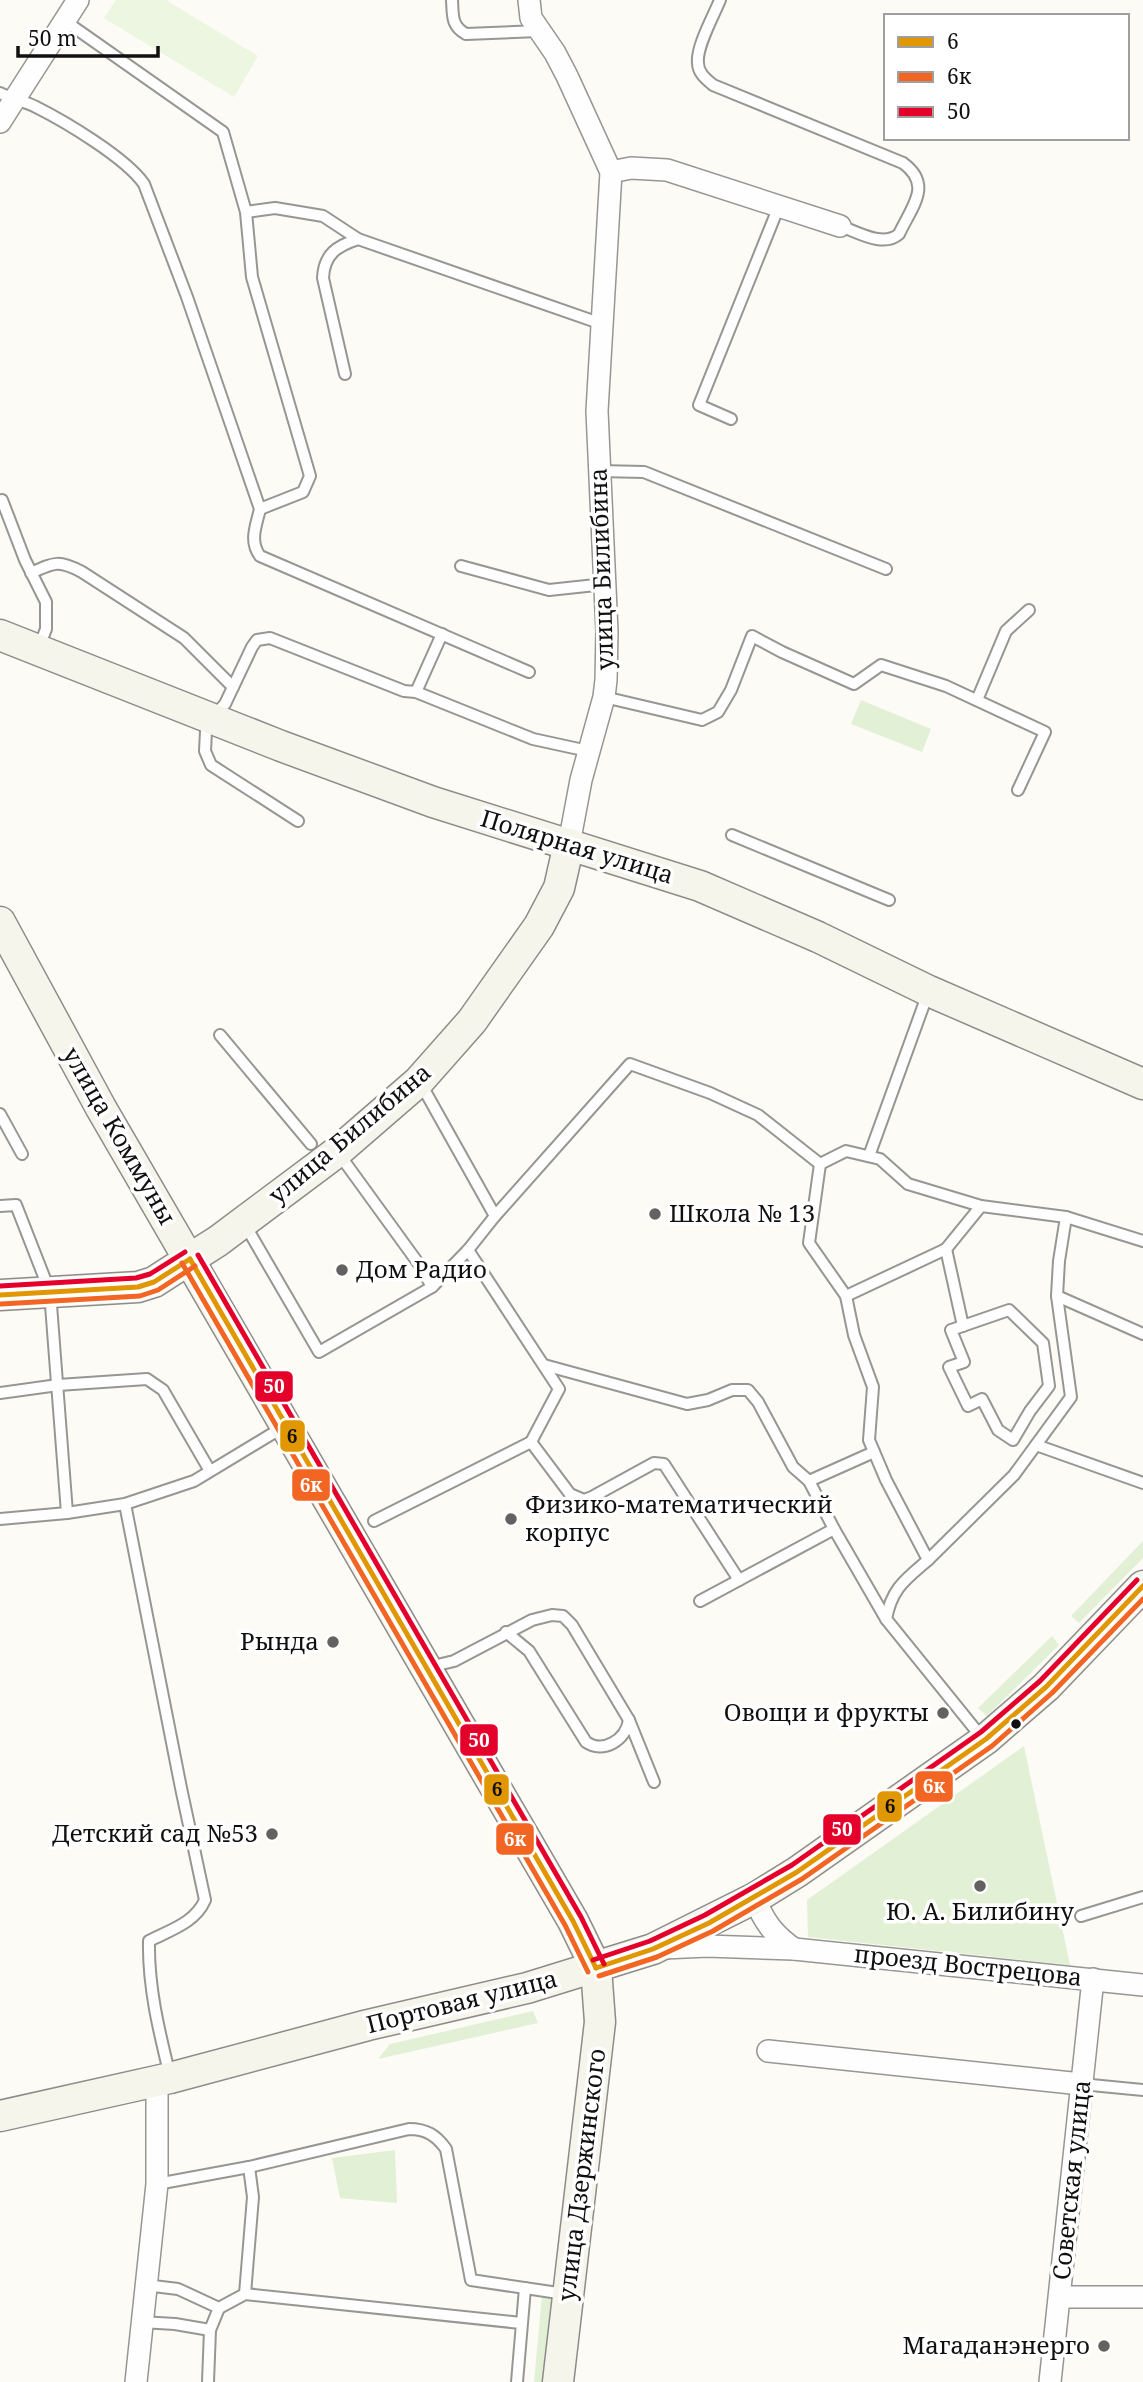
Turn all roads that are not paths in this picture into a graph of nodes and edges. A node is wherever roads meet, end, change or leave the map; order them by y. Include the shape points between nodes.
1 (78, 0) edge
2 (453, 0) edge
3 (529, 0) edge
4 (720, 0) edge
5 (65, 21) junction
6 (539, 30) junction
7 (7, 96) edge
8 (0, 122) edge
9 (611, 172) junction
10 (779, 206) junction
11 (246, 212) junction
12 (840, 226) joint
13 (358, 239) junction
14 (602, 324) junction
15 (345, 374) dead end
16 (732, 419) dead end
17 (599, 471) junction
18 (2, 500) dead end
19 (260, 509) junction
20 (461, 566) dead end
21 (886, 569) dead end
22 (31, 573) junction
23 (605, 584) junction
24 (1029, 610) dead end
25 (442, 634) junction
26 (0, 635) edge
27 (38, 650) junction
28 (529, 672) dead end
29 (233, 687) junction
30 (416, 692) junction
31 (604, 697) junction
32 (977, 700) junction
33 (212, 718) junction
34 (589, 751) junction
35 (1018, 790) dead end
36 (298, 821) dead end
37 (732, 835) dead end
38 (569, 844) junction
39 (889, 900) dead end
40 (0, 922) edge
41 (929, 991) junction
42 (220, 1035) dead end
43 (419, 1081) junction
44 (1143, 1084) edge
45 (0, 1114) edge
46 (324, 1148) junction
47 (22, 1154) dead end
48 (869, 1156) junction
49 (820, 1164) junction
50 (0, 1206) edge
51 (981, 1206) junction
52 (495, 1216) junction
53 (1066, 1217) junction
54 (243, 1222) junction
55 (1143, 1241) edge
56 (946, 1249) junction
57 (468, 1250) junction
58 (190, 1259) junction
59 (432, 1287) junction
60 (50, 1292) junction
61 (0, 1295) edge
62 (846, 1296) junction
63 (1058, 1297) junction
64 (963, 1326) junction
65 (1143, 1334) edge
66 (544, 1365) junction
67 (58, 1385) junction
68 (0, 1392) edge
69 (287, 1425) junction
70 (531, 1442) junction
71 (1036, 1445) junction
72 (874, 1452) junction
73 (210, 1471) junction
74 (809, 1480) junction
75 (1143, 1483) edge
76 (125, 1504) junction
77 (67, 1513) junction
78 (0, 1519) edge
79 (374, 1521) dead end
80 (834, 1529) junction
81 (928, 1560) junction
82 (739, 1580) junction
83 (1143, 1586) edge
84 (701, 1601) dead end
85 (886, 1619) junction
86 (506, 1632) junction
87 (425, 1668) junction
88 (629, 1720) junction
89 (983, 1740) junction
90 (653, 1782) dead end
91 (1143, 1897) edge
92 (755, 1898) junction
93 (1081, 1916) dead end
94 (653, 1949) junction
95 (794, 1949) junction
96 (596, 1968) junction
97 (1093, 1979) junction
98 (1143, 1984) edge
99 (768, 2051) dead end
100 (164, 2080) junction
101 (1082, 2084) junction
102 (1143, 2090) edge
103 (0, 2116) edge
104 (249, 2167) junction
105 (157, 2185) junction
106 (145, 2285) junction
107 (525, 2288) junction
108 (245, 2294) junction
109 (568, 2294) junction
110 (1060, 2297) junction
111 (1143, 2297) edge
112 (219, 2308) junction
113 (141, 2322) junction
114 (521, 2323) junction
115 (210, 2330) junction
116 (136, 2382) edge
117 (208, 2382) edge
118 (517, 2382) edge
119 (558, 2382) edge
120 (1050, 2382) edge

1 - 5 street
2 - 6 lane via 454,23 466,34
3 - 6 street, улица Билибина via 531,18
4 - 12 lane via 697,62 703,77 903,163 918,179 919,190 894,239 884,241
5 - 7 street
5 - 11 lane via 223,132
6 - 9 street, улица Билибина via 555,52
7 - 8 street
7 - 19 lane via 35,106 93,142 144,184
9 - 10 street via 640,167 667,170
9 - 14 street, улица Билибина
10 - 12 street
10 - 16 lane via 699,405
11 - 13 lane via 275,208 323,216
11 - 19 lane via 252,277 310,476 303,492
13 - 14 lane
13 - 15 lane via 336,248 323,268
14 - 17 street, улица Билибина
17 - 21 lane via 644,472
17 - 23 street, улица Билибина
18 - 22 lane
19 - 25 lane via 253,547 260,556
20 - 23 lane via 549,590
22 - 27 lane via 46,602 46,629
22 - 29 lane via 51,564 66,564 82,572 184,638
23 - 31 street, улица Билибина via 608,658
24 - 32 lane via 1006,631
25 - 28 lane
25 - 30 lane
26 - 27 main road, Полярная улица
27 - 33 main road, Полярная улица
29 - 30 lane via 257,640 270,638
29 - 33 lane
30 - 34 lane via 533,739
31 - 32 lane via 702,720 718,712 731,690 751,636 854,684 881,665
31 - 34 street, улица Билибина
32 - 35 lane via 1045,732
33 - 36 lane via 205,751 211,765
33 - 38 main road, Полярная улица via 433,802
34 - 38 street, улица Билибина
37 - 39 lane
38 - 41 main road, Полярная улица via 700,886
38 - 43 main road, улица Билибина via 559,888 539,926 472,1021
40 - 58 main road, улица Коммуны
41 - 44 main road, Полярная улица
41 - 48 lane
42 - 46 lane
43 - 46 main road, улица Билибина
43 - 52 lane
45 - 47 lane
46 - 54 main road, улица Билибина
46 - 59 lane via 421,1267
48 - 49 lane via 846,1151
48 - 51 lane via 880,1159 908,1184
49 - 52 lane via 758,1115 631,1064
49 - 62 lane via 809,1243
50 - 60 lane via 16,1205
51 - 53 lane
51 - 56 lane
52 - 57 lane
53 - 55 lane
53 - 63 lane
54 - 58 main road, улица Билибина
54 - 59 lane via 319,1352
56 - 62 lane
56 - 64 lane
57 - 59 lane
57 - 66 lane
58 - 60 main road, улица Билибина via 147,1285
58 - 69 main road, улица Коммуны
60 - 61 main road, улица Билибина
60 - 67 lane
62 - 72 lane via 853,1335 873,1387 869,1440
63 - 65 lane
63 - 71 lane via 1071,1397
64 - 64 lane via 951,1331 964,1362 949,1367 968,1406 982,1399 998,1430 1013,1440 1049,1386 1043,1343 1009,1310
66 - 70 lane via 559,1389
66 - 74 lane via 687,1404 732,1390 748,1390 793,1467
67 - 68 lane
67 - 73 lane via 147,1378 156,1383
67 - 77 lane
69 - 73 lane
69 - 87 main road, улица Коммуны
70 - 79 lane
70 - 82 lane via 570,1494 584,1500 653,1463 664,1464
71 - 75 lane
71 - 81 lane via 1014,1475
72 - 74 lane
72 - 81 lane
73 - 76 lane via 194,1481
74 - 80 lane
76 - 77 lane
76 - 100 lane via 205,1900 200,1912 188,1921 149,1941 148,1965
77 - 78 lane
80 - 82 lane
80 - 85 lane
81 - 85 lane via 899,1586
82 - 84 lane
83 - 89 main road, Портовая улица via 1046,1687
85 - 89 lane
86 - 87 lane via 454,1661
86 - 88 lane via 532,1620 563,1616
86 - 88 lane via 529,1651 586,1742 603,1747 614,1742 624,1735
87 - 96 main road, улица Коммуны
88 - 90 lane
89 - 92 main road, Портовая улица
91 - 93 lane
92 - 94 main road, Портовая улица
92 - 95 street via 771,1930
94 - 95 street, проезд Вострецова
94 - 96 main road, Портовая улица
95 - 97 street, проезд Вострецова
96 - 100 main road, Портовая улица
96 - 109 main road, улица Дзержинского via 600,2022
97 - 98 street, проезд Вострецова
97 - 101 street, Советская улица
99 - 101 street
100 - 103 main road, Портовая улица
100 - 105 street
101 - 102 lane
101 - 110 street, Советская улица
104 - 105 lane
104 - 107 lane via 409,2130 431,2133 446,2149 471,2280
104 - 108 lane via 253,2197
105 - 106 street
106 - 112 lane via 178,2289
106 - 113 street
107 - 109 lane
107 - 114 lane
108 - 112 lane
108 - 114 lane
109 - 119 main road, улица Дзержинского
110 - 111 street
110 - 120 street, Советская улица
112 - 115 lane
113 - 115 lane
113 - 116 street
114 - 118 lane
115 - 117 lane

